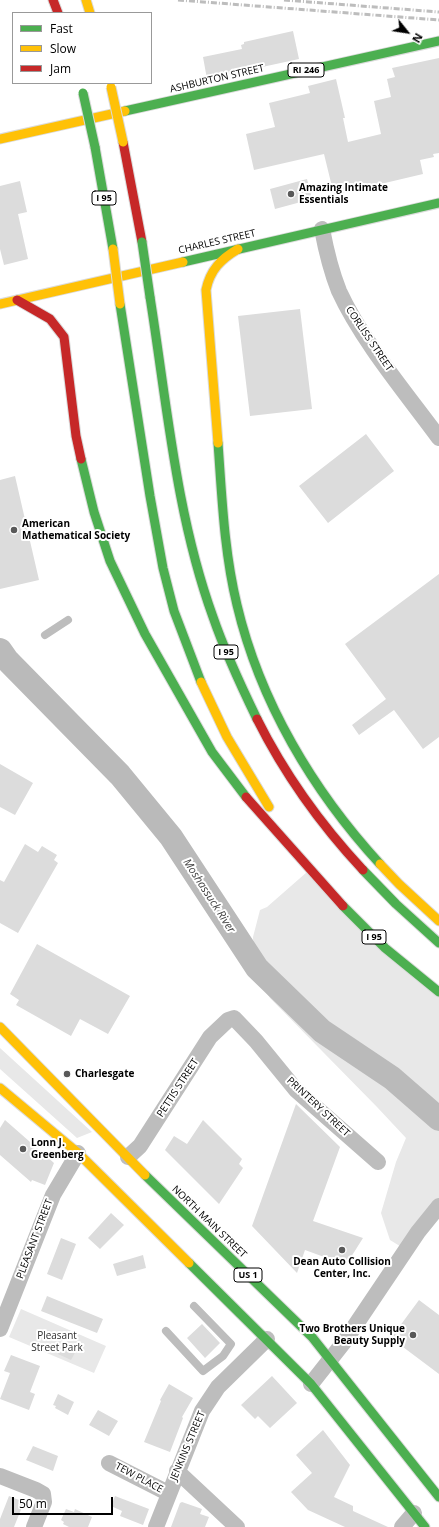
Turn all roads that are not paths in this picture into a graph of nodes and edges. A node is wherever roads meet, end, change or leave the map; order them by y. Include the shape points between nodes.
1 (54, 1) edge
2 (58, 12) edge
3 (439, 41) edge
4 (80, 84) edge
5 (111, 85) edge
6 (0, 139) edge
7 (439, 202) edge
8 (322, 229) junction
9 (238, 249) junction
10 (17, 300) junction
11 (0, 304) edge
12 (439, 438) edge
13 (68, 620) dead end
14 (45, 635) dead end
15 (314, 874) junction
16 (439, 920) edge
17 (439, 943) edge
18 (439, 992) edge
19 (228, 1020) joint
20 (0, 1027) edge
21 (0, 1088) edge
22 (78, 1153) junction
23 (128, 1157) junction
24 (378, 1162) dead end
25 (439, 1206) edge
26 (194, 1306) dead end
27 (0, 1329) edge
28 (166, 1331) dead end
29 (267, 1339) junction
30 (331, 1359) junction
31 (311, 1384) junction
32 (109, 1462) dead end
33 (177, 1471) junction
34 (0, 1476) edge
35 (168, 1493) junction
36 (439, 1497) edge
37 (414, 1513) junction
38 (34, 1527) edge
39 (156, 1527) edge
40 (237, 1527) edge
41 (402, 1527) edge
42 (424, 1527) edge

1 - 2 main road
3 - 6 main road, ASHBURTON STREET / RI 246
4 - 15 main road, I 95, bridge via 95,147 153,512 174,610 190,657 232,747
5 - 17 main road, I 95, bridge via 134,193 172,440 190,537 210,608 237,677 270,744 296,785 325,826 372,881
7 - 8 main road, CHARLES STREET
8 - 9 main road, CHARLES STREET
8 - 12 street, CORLISS STREET via 335,281 352,315 369,343
9 - 10 main road, CHARLES STREET
9 - 16 main road via 220,260 211,270 206,282 205,299 227,551 232,586 247,642 279,722 320,789 370,853 409,894
10 - 11 main road, CHARLES STREET
10 - 15 main road via 50,319 64,337 76,436 94,512 110,561 145,634 212,752 234,785
13 - 14 lane
15 - 18 main road, I 95 via 385,948
19 - 23 street, PETTIS STREET via 210,1037 140,1146
19 - 24 street, PRINTERY STREET via 234,1018 256,1040 296,1090
20 - 23 main road, NORTH MAIN STREET / US 1
21 - 22 main road
22 - 27 street, PLEASANT STREET via 53,1195
22 - 29 main road
23 - 30 main road, NORTH MAIN STREET / US 1
25 - 30 street via 418,1232
26 - 28 lane via 232,1344 223,1356 203,1371
29 - 31 main road
29 - 33 street, JENKINS STREET via 218,1387 202,1411
30 - 31 street
30 - 36 main road, NORTH MAIN STREET / US 1
31 - 37 main road
32 - 35 street, TEW PLACE
33 - 35 street, JENKINS STREET
33 - 40 street
34 - 38 street via 42,1494 44,1502
35 - 39 street, JENKINS STREET
37 - 41 street
37 - 42 main road

